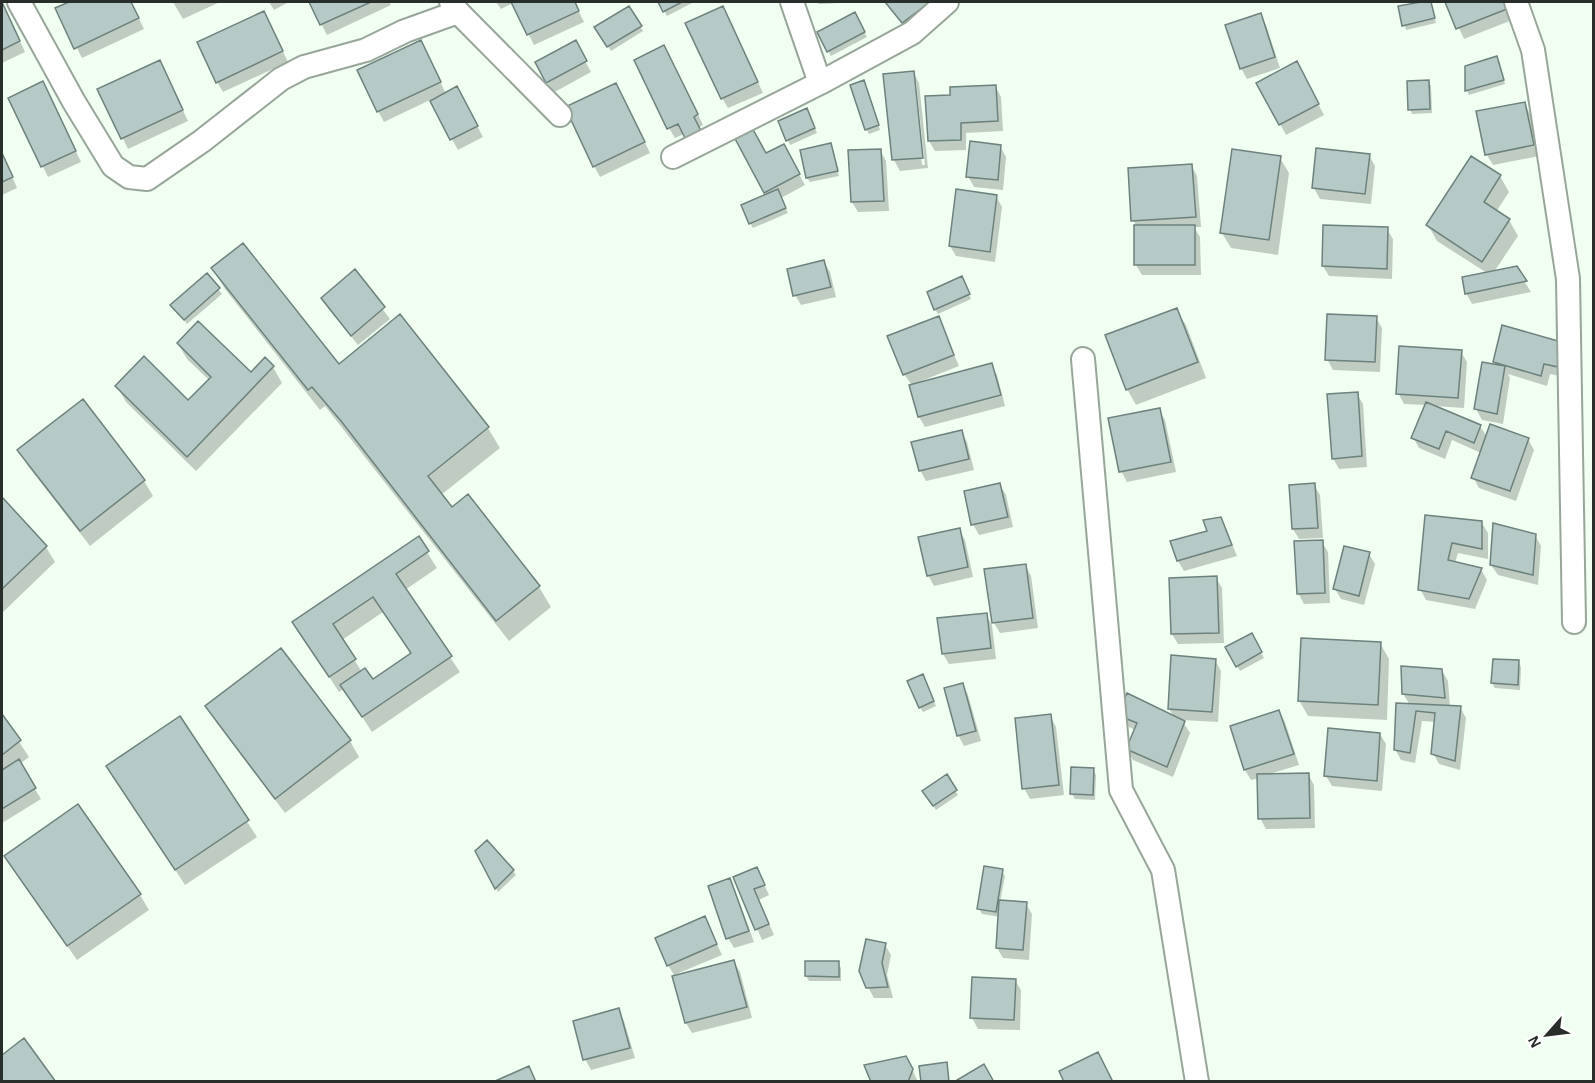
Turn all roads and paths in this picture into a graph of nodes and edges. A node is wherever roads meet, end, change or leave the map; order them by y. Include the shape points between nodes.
1 (19, 2) edge
2 (792, 2) edge
3 (947, 2) edge
4 (1516, 2) edge
5 (454, 7) edge
6 (820, 83) junction
7 (560, 115) dead end
8 (673, 157) dead end
9 (1083, 359) dead end
10 (1574, 622) dead end
11 (1197, 1082) edge

1 - 5 street via 113,166 129,177 147,179 281,79 304,67 366,50
2 - 6 street
3 - 6 street via 912,33
4 - 10 street via 1533,50 1568,279
5 - 7 street
6 - 8 street
9 - 11 street via 1121,790 1163,870

